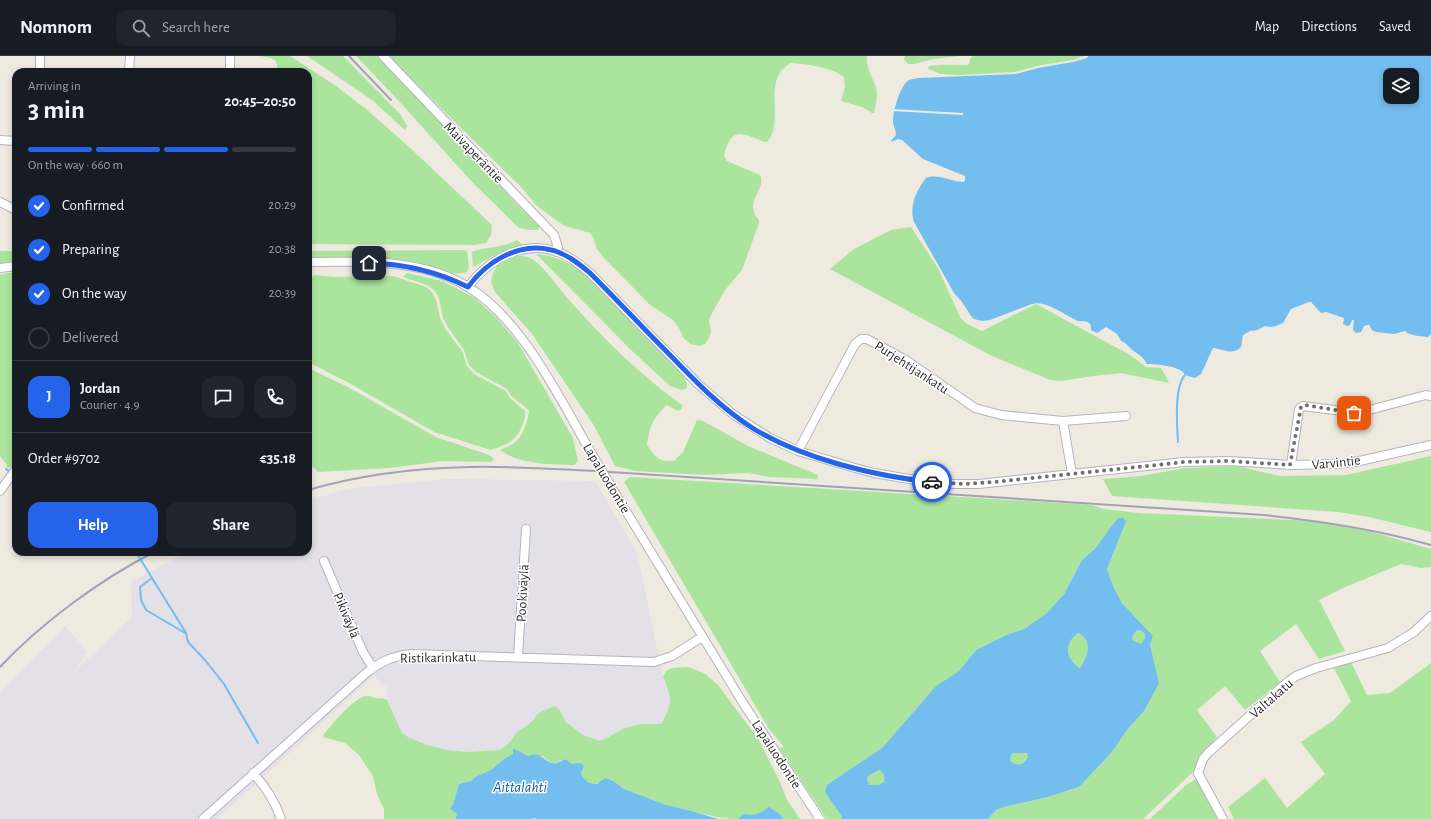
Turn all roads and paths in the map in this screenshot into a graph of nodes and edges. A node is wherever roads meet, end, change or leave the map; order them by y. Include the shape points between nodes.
1 (40, 56) edge
2 (130, 56) edge
3 (230, 56) edge
4 (383, 56) edge
5 (40, 68) edge
6 (129, 68) edge
7 (230, 68) edge
8 (0, 140) edge
9 (12, 141) edge
10 (0, 202) edge
11 (12, 208) edge
12 (557, 252) junction
13 (312, 262) edge
14 (12, 266) edge
15 (0, 268) edge
16 (468, 287) junction
17 (1431, 396) edge
18 (1126, 416) dead end
19 (1063, 421) junction
20 (1431, 445) edge
21 (798, 451) junction
22 (1290, 465) junction
23 (12, 474) edge
24 (1072, 474) junction
25 (0, 491) edge
26 (526, 529) dead end
27 (324, 561) dead end
28 (1431, 616) edge
29 (702, 638) junction
30 (518, 657) junction
31 (373, 668) junction
32 (253, 773) junction
33 (203, 819) edge
34 (281, 819) edge
35 (820, 819) edge
36 (1223, 819) edge

1 - 5 street
2 - 6 street
3 - 7 street
4 - 12 street, Maivaperäntie via 554,235
8 - 9 street
10 - 11 street
12 - 16 street, Varvintie via 536,249 513,252 495,260 482,270
12 - 21 street, Varvintie via 590,273 699,385 734,415 770,438
13 - 16 street, Lapaluodontie via 402,265 438,274
14 - 15 street
16 - 29 street, Lapaluodontie, bridge via 503,314 525,342
17 - 22 street via 1358,413 1303,406 1299,409
18 - 19 street, Purjehtijankatu
19 - 21 street, Purjehtijankatu via 1001,415 975,408 897,354 864,339 855,344
19 - 24 street
20 - 22 street, Varvintie via 1355,462
21 - 24 street, Varvintie via 874,473 938,483 979,484
22 - 24 street, Varvintie via 1230,461 1191,462
23 - 25 street
26 - 30 street, Pookiväylä
27 - 31 street, Pikiväylä via 363,652
28 - 36 street, Valtakatu via 1414,632 1388,648 1296,676 1208,754 1203,759 1198,773
29 - 30 street, Ristikarinkatu via 672,656 654,662
29 - 35 street, Lapaluodontie
30 - 31 street, Ristikarinkatu via 411,654 392,657
31 - 32 street, Ristikarinkatu
32 - 33 street, Ristikarinkatu
32 - 34 street via 270,794

